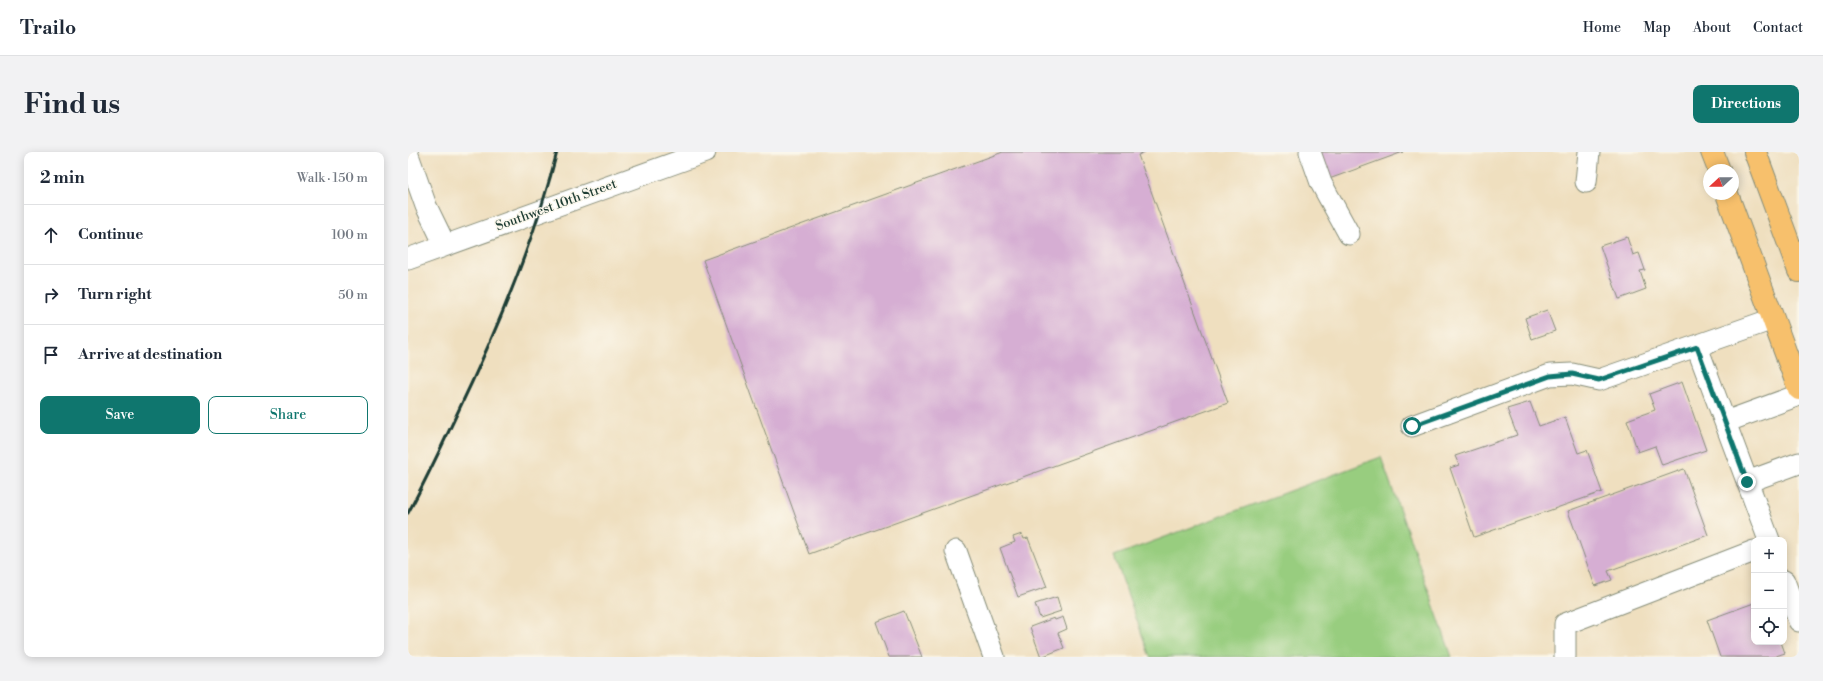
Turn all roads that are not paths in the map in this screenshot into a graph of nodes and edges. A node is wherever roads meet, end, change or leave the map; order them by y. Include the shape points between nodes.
1 (705, 152) edge
2 (1310, 152) edge
3 (1589, 152) edge
4 (1712, 152) edge
5 (1755, 152) edge
6 (408, 155) edge
7 (673, 157) edge
8 (1717, 164) edge
9 (1586, 182) dead end
10 (1729, 200) edge
11 (1349, 234) dead end
12 (445, 246) junction
13 (408, 259) edge
14 (1799, 271) edge
15 (1773, 319) junction
16 (1697, 347) junction
17 (1799, 389) edge
18 (1799, 395) edge
19 (1724, 422) junction
20 (1412, 426) dead end
21 (1799, 463) edge
22 (1747, 482) junction
23 (1768, 537) edge
24 (956, 551) dead end
25 (1751, 552) edge
26 (1787, 589) edge
27 (1799, 621) edge
28 (994, 657) edge
29 (1565, 657) edge

1 - 7 street, Southwest 10th Street
2 - 11 street via 1321,183
3 - 9 street
4 - 8 main road
5 - 14 main road
6 - 12 street via 426,206
7 - 12 street, Southwest 10th Street
10 - 15 main road
12 - 13 street, Southwest 10th Street
15 - 16 street
15 - 17 main road
16 - 19 street
16 - 20 street via 1599,380 1572,374 1550,376
18 - 19 street
19 - 22 street
21 - 22 street
22 - 23 street
24 - 28 street
25 - 29 street via 1565,624
26 - 27 street

